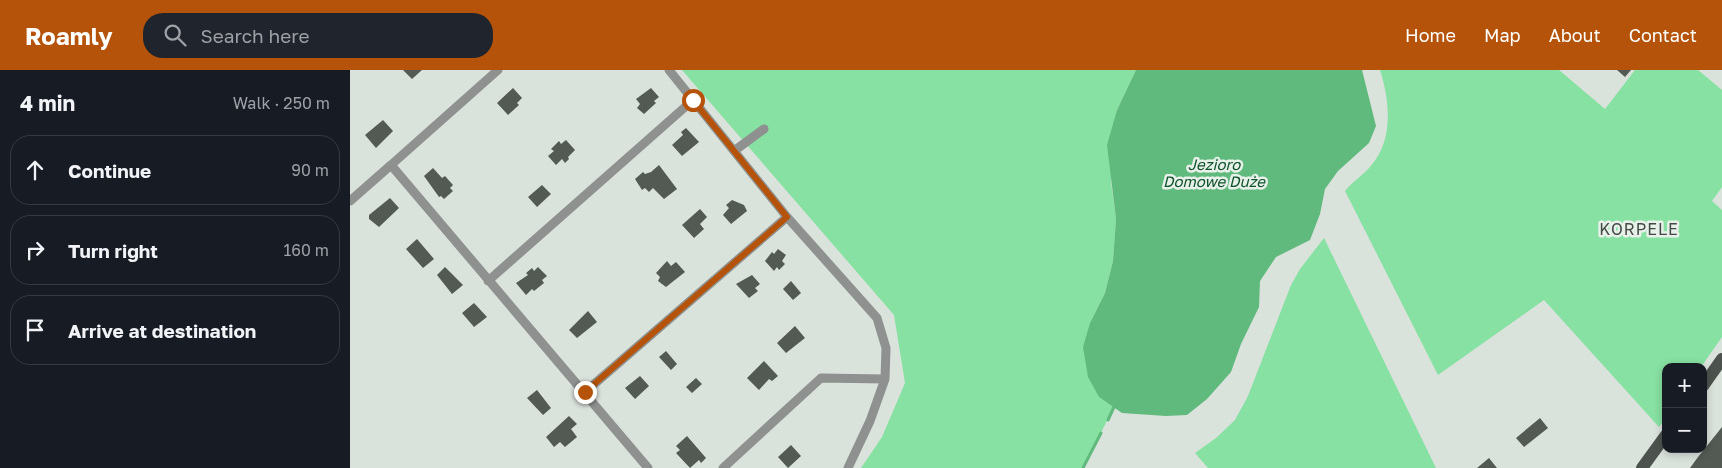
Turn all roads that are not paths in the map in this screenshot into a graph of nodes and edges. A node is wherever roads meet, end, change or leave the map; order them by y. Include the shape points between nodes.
1 (498, 70) edge
2 (669, 70) edge
3 (693, 100) junction
4 (764, 128) dead end
5 (734, 151) junction
6 (391, 165) junction
7 (350, 201) edge
8 (787, 217) junction
9 (488, 282) junction
10 (1722, 359) edge
11 (885, 379) junction
12 (1707, 380) edge
13 (585, 392) junction
14 (1662, 440) edge
15 (1663, 453) edge
16 (648, 468) edge
17 (723, 468) edge
18 (848, 468) edge
19 (1642, 468) edge
20 (1653, 468) edge

1 - 6 street
2 - 3 street
3 - 5 street
3 - 9 street
4 - 5 street
5 - 8 street
6 - 7 street
6 - 9 street
8 - 11 street via 877,318 886,348
8 - 13 street
9 - 13 street
10 - 12 main road
11 - 17 street via 820,378
11 - 18 street
13 - 16 street
14 - 19 main road
15 - 20 main road

